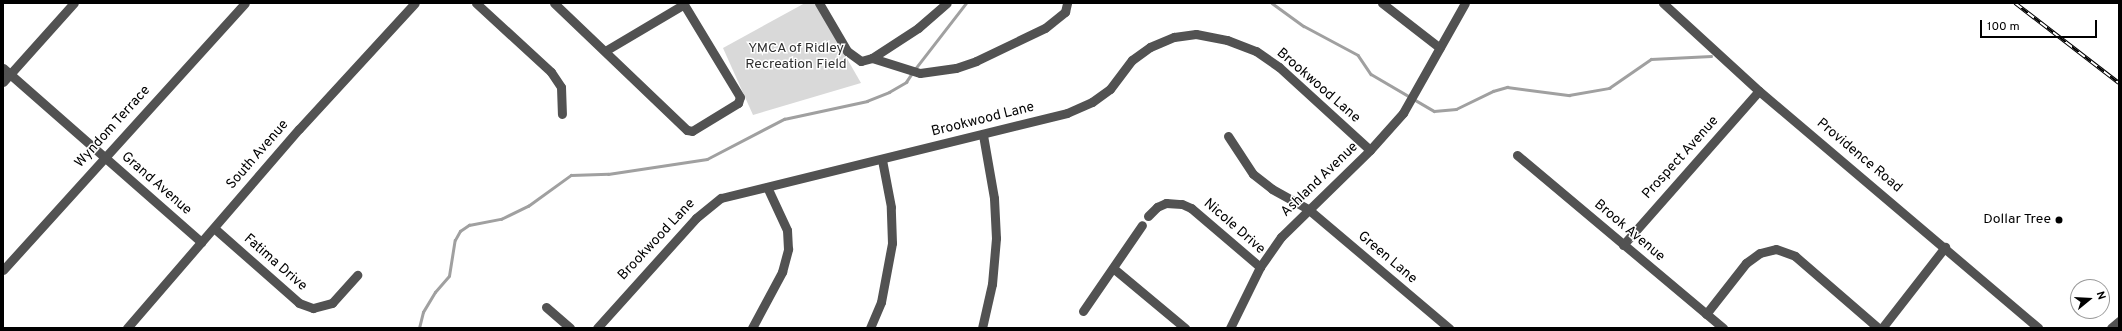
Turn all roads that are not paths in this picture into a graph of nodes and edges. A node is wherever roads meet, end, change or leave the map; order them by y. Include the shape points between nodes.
1 (74, 3) edge
2 (245, 3) edge
3 (402, 3) edge
4 (476, 3) edge
5 (554, 3) edge
6 (684, 3) edge
7 (819, 3) edge
8 (947, 3) edge
9 (1067, 3) edge
10 (1382, 3) edge
11 (1465, 3) edge
12 (1664, 3) edge
13 (412, 6) edge
14 (1440, 48) junction
15 (605, 51) junction
16 (872, 58) junction
17 (3, 68) edge
18 (10, 74) junction
19 (3, 82) edge
20 (1759, 91) junction
21 (562, 114) dead end
22 (983, 135) junction
23 (1228, 136) dead end
24 (1370, 150) junction
25 (1517, 155) dead end
26 (104, 158) junction
27 (882, 160) junction
28 (768, 186) junction
29 (1308, 209) junction
30 (1148, 216) dead end
31 (1142, 225) dead end
32 (214, 228) junction
33 (201, 242) junction
34 (1623, 245) junction
35 (1945, 247) junction
36 (1260, 267) junction
37 (1113, 268) junction
38 (3, 270) edge
39 (357, 275) dead end
40 (546, 307) dead end
41 (1083, 310) dead end
42 (1706, 314) junction
43 (2119, 321) edge
44 (127, 328) edge
45 (570, 328) edge
46 (597, 328) edge
47 (752, 328) edge
48 (870, 328) edge
49 (982, 328) edge
50 (1185, 328) edge
51 (1230, 328) edge
52 (1449, 328) edge
53 (1723, 328) edge
54 (1878, 328) edge
55 (1882, 328) edge
56 (2038, 328) edge
57 (2111, 328) edge

1 - 18 street
2 - 26 street, Wyndom Terrace
3 - 13 street
4 - 21 street via 551,72 561,87
5 - 15 street
6 - 15 street
6 - 15 street via 740,97 738,103 698,128 687,130
7 - 16 street via 854,59 860,61
8 - 16 street via 918,28
9 - 16 street via 1065,12 1046,28 956,68 920,73
10 - 14 street
11 - 14 street, Ashland Avenue
12 - 20 street, Providence Road
13 - 32 street, South Avenue
14 - 24 street, Ashland Avenue via 1403,113
17 - 18 street, Grand Avenue
18 - 19 street
18 - 26 street, Grand Avenue
20 - 34 street, Prospect Avenue
20 - 35 street, Providence Road
22 - 24 street, Brookwood Lane via 1067,113 1092,102 1110,89 1132,60 1150,47 1174,37 1196,34 1227,40 1256,50 1279,67
22 - 27 street, Brookwood Lane
22 - 49 street via 994,198 996,238 992,284
23 - 29 street, Green Lane via 1253,174 1272,189
24 - 29 street, Ashland Avenue
25 - 34 street, Brook Avenue
26 - 33 street, Grand Avenue
26 - 38 street, Wyndom Terrace
27 - 28 street, Brookwood Lane
27 - 48 street via 891,207 892,243 881,302
28 - 46 street, Brookwood Lane via 721,198 705,209
28 - 47 street via 787,230 788,249 782,272
29 - 36 street, Ashland Avenue via 1281,237
29 - 52 street, Green Lane
30 - 36 street, Nicole Drive via 1157,206 1166,203 1182,204 1191,208
31 - 37 street
32 - 33 street, South Avenue
32 - 39 street, Fatima Drive via 299,303 313,308 332,303
33 - 44 street, South Avenue
34 - 42 street, Brook Avenue
35 - 55 street
35 - 56 street, Providence Road
36 - 51 street, Ashland Avenue
37 - 41 street
37 - 50 street
40 - 45 street
42 - 53 street, Brook Avenue
42 - 54 street via 1746,263 1760,254 1776,249 1795,256
43 - 57 street

